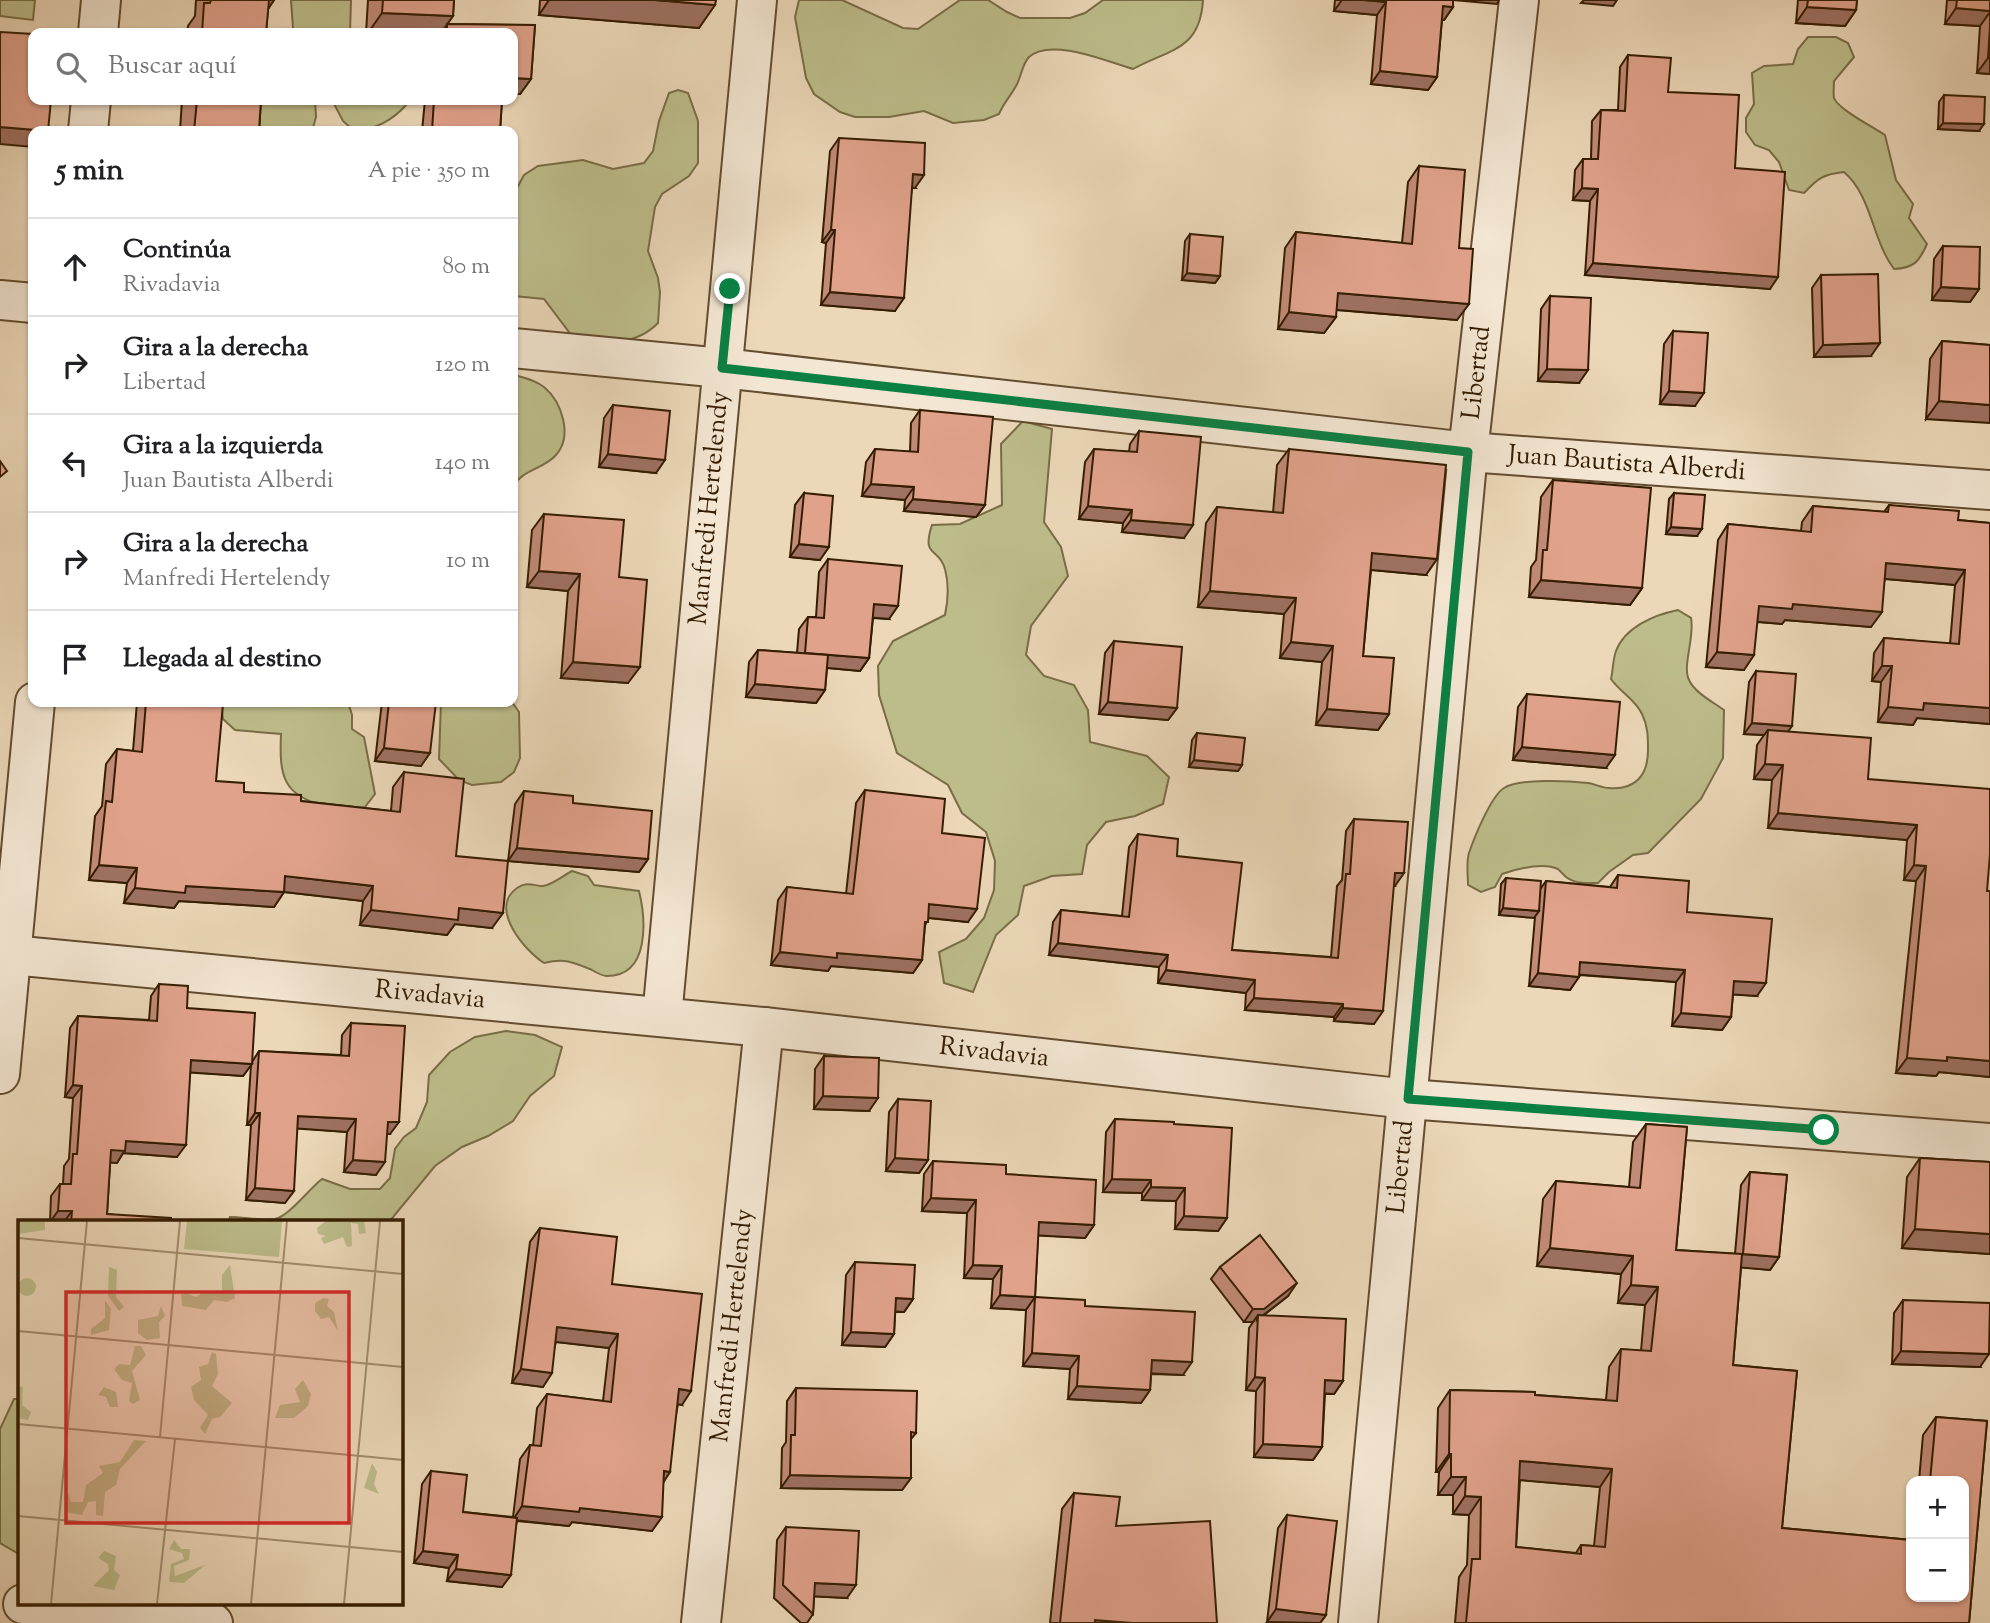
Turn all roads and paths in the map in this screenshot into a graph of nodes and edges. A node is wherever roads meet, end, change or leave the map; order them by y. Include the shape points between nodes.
1 (101, 0) edge
2 (757, 0) edge
3 (1519, 0) edge
4 (98, 28) edge
5 (91, 105) edge
6 (88, 126) edge
7 (0, 300) edge
8 (28, 303) edge
9 (518, 348) edge
10 (722, 368) junction
11 (1468, 452) junction
12 (1990, 490) edge
13 (34, 707) edge
14 (6, 955) edge
15 (662, 1017) junction
16 (764, 1027) junction
17 (0, 1074) edge
18 (1408, 1099) junction
19 (1990, 1143) edge
20 (0, 1601) edge
21 (18, 1604) edge
22 (41, 1606) edge
23 (213, 1623) edge
24 (701, 1623) edge
25 (1358, 1623) edge

1 - 4 street
2 - 10 street, Manfredi Hertelendy
3 - 11 street, Libertad
5 - 6 street
7 - 8 street
9 - 10 street, Juan Bautista Alberdi
10 - 11 street, Juan Bautista Alberdi
10 - 15 street, Manfredi Hertelendy
11 - 12 street, Juan Bautista Alberdi
11 - 18 street, Libertad
13 - 14 street
14 - 15 street, Rivadavia
14 - 17 street
15 - 16 street, Rivadavia
16 - 18 street, Rivadavia
16 - 24 street, Manfredi Hertelendy
18 - 19 street, Rivadavia
18 - 25 street, Libertad
20 - 21 street
22 - 23 street

